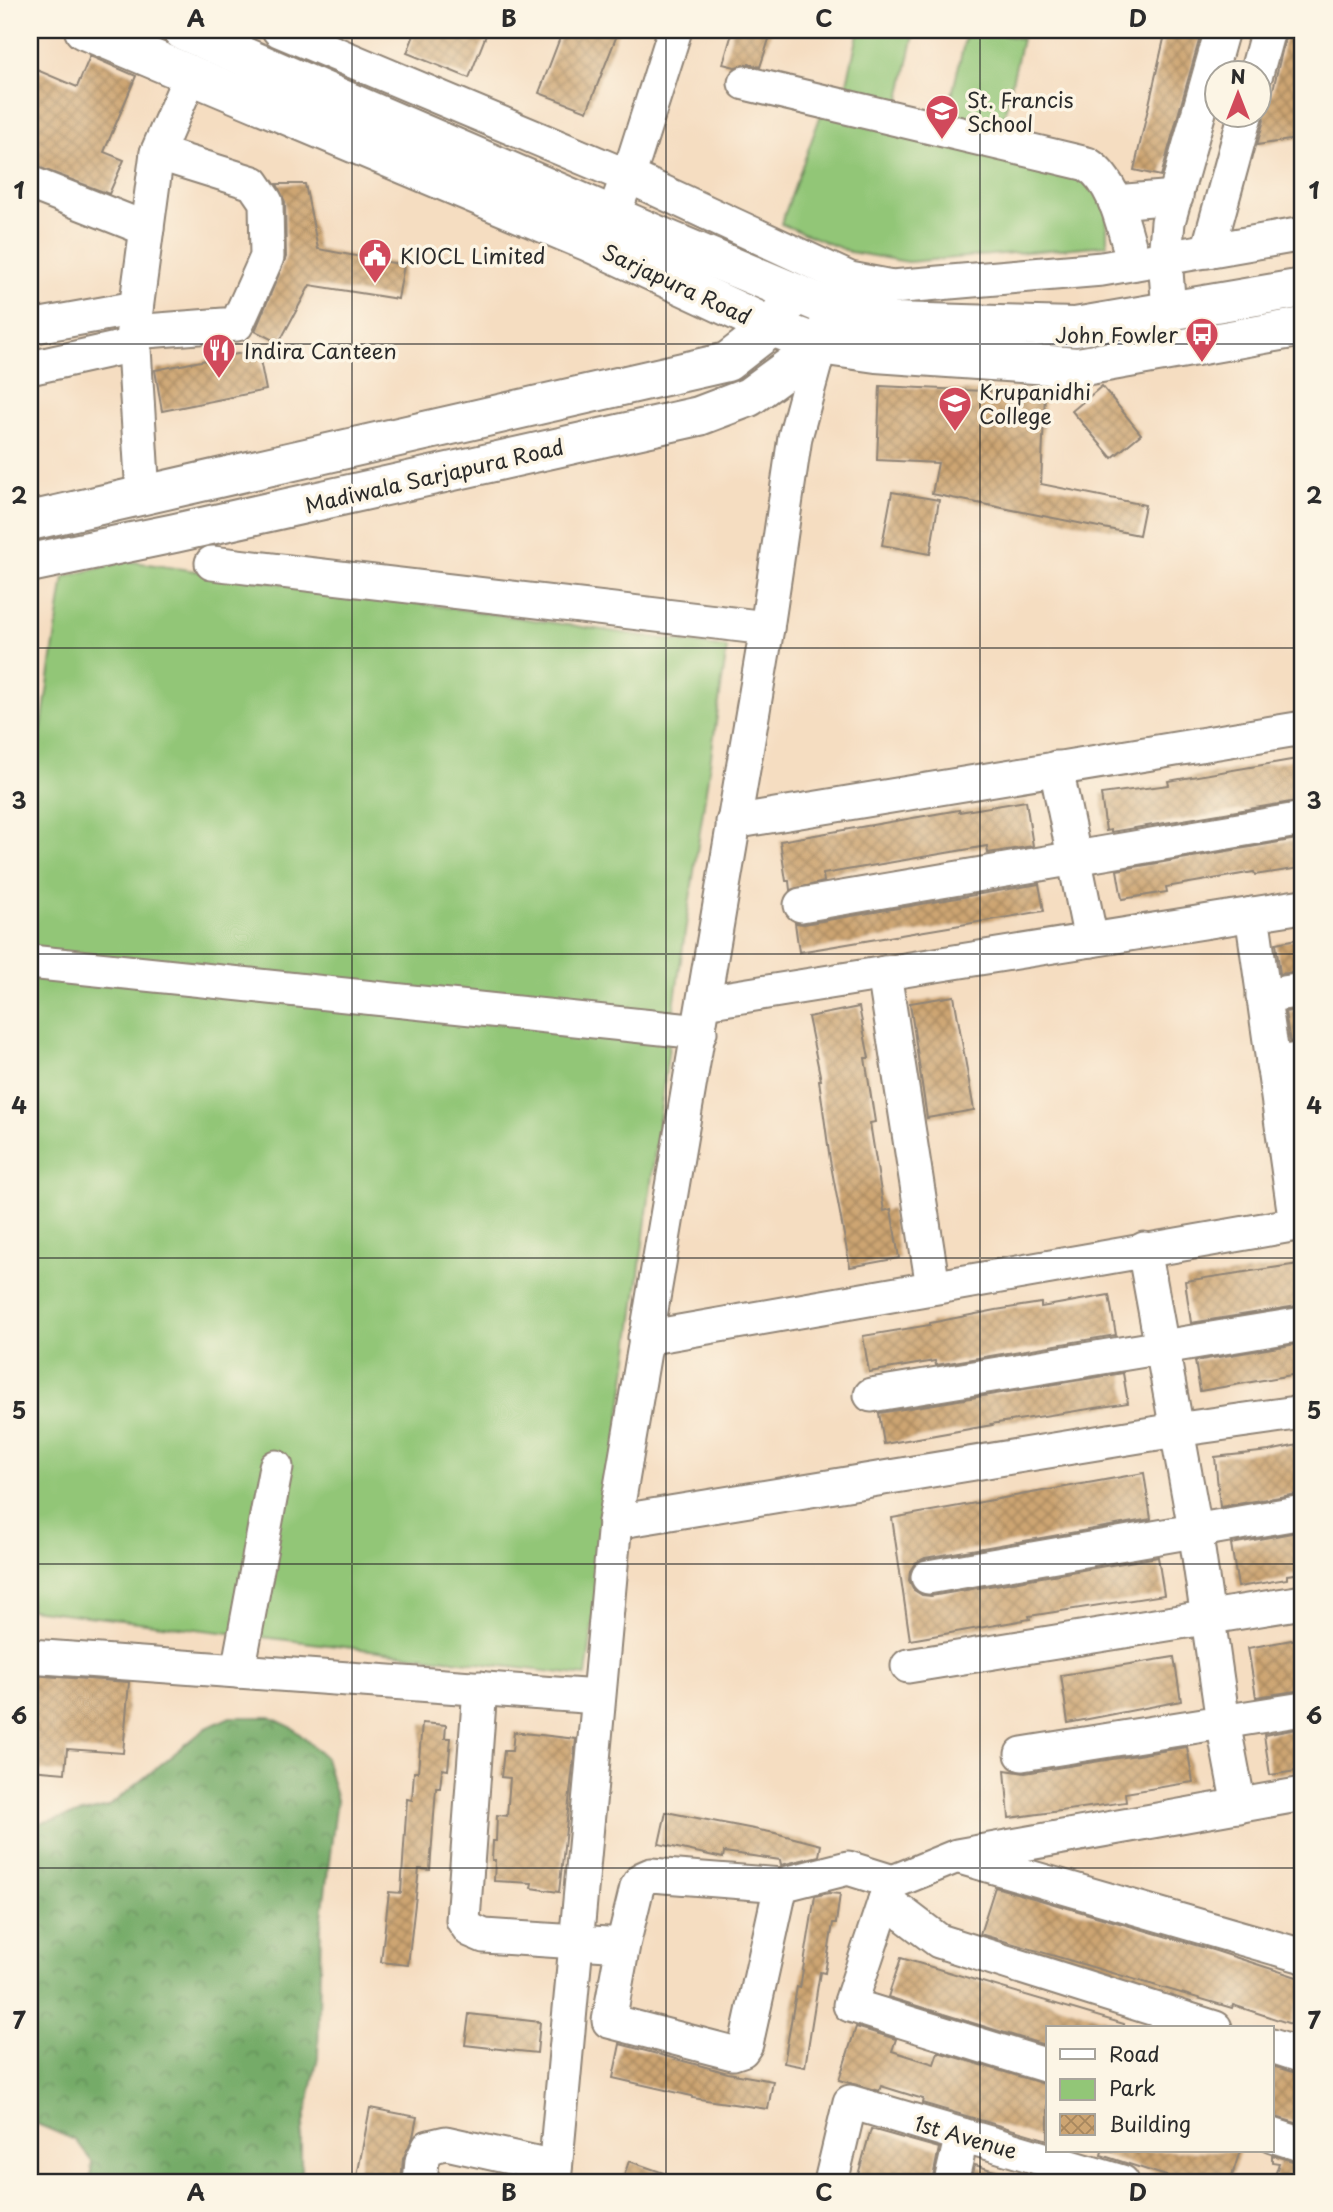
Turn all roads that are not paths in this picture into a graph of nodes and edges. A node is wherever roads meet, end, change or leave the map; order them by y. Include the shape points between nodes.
1 (84, 30) edge
2 (183, 30) edge
3 (279, 30) edge
4 (675, 30) edge
5 (1222, 30) edge
6 (1268, 30) edge
7 (150, 43) edge
8 (1260, 60) edge
9 (191, 74) junction
10 (745, 83) dead end
11 (1241, 130) edge
12 (158, 153) junction
13 (628, 177) junction
14 (30, 183) edge
15 (1175, 197) junction
16 (1115, 202) junction
17 (612, 215) junction
18 (147, 229) junction
19 (1303, 234) edge
20 (1208, 251) junction
21 (1149, 260) junction
22 (1303, 288) edge
23 (795, 293) junction
24 (836, 310) junction
25 (1169, 311) junction
26 (30, 327) edge
27 (772, 327) junction
28 (1303, 327) edge
29 (134, 329) junction
30 (820, 345) junction
31 (30, 368) edge
32 (143, 495) junction
33 (30, 521) edge
34 (30, 563) edge
35 (212, 563) dead end
36 (767, 628) junction
37 (1303, 728) edge
38 (1056, 768) junction
39 (1303, 819) edge
40 (733, 822) junction
41 (1074, 858) junction
42 (801, 905) dead end
43 (1303, 906) edge
44 (1252, 914) junction
45 (1091, 940) junction
46 (30, 962) edge
47 (884, 973) junction
48 (1303, 990) edge
49 (1264, 996) junction
50 (702, 1017) junction
51 (1288, 1061) edge
52 (1293, 1128) edge
53 (1300, 1224) edge
54 (1144, 1249) junction
55 (933, 1287) junction
56 (1303, 1324) edge
57 (645, 1338) junction
58 (1161, 1348) junction
59 (871, 1395) dead end
60 (1303, 1412) edge
61 (1175, 1430) junction
62 (276, 1467) dead end
63 (1303, 1512) edge
64 (615, 1522) junction
65 (1195, 1529) junction
66 (928, 1577) dead end
67 (1303, 1602) edge
68 (1207, 1616) junction
69 (30, 1656) edge
70 (908, 1666) dead end
71 (238, 1671) junction
72 (480, 1689) junction
73 (598, 1697) junction
74 (1303, 1709) edge
75 (1223, 1722) junction
76 (1022, 1754) dead end
77 (1303, 1794) edge
78 (1239, 1806) junction
79 (957, 1856) junction
80 (781, 1885) junction
81 (889, 1891) junction
82 (576, 1940) junction
83 (623, 1945) junction
84 (1303, 1956) edge
85 (1209, 2026) edge
86 (1274, 2047) edge
87 (1303, 2056) edge
88 (1046, 2065) edge
89 (962, 2135) junction
90 (1274, 2136) edge
91 (1303, 2145) edge
92 (555, 2175) edge
93 (419, 2182) edge
94 (831, 2182) edge
95 (951, 2182) edge
96 (1122, 2182) edge

1 - 7 main road, Sarjapura Road
2 - 17 main road, Sarjapura Road
3 - 13 street
4 - 13 street
5 - 15 street
6 - 8 street
7 - 9 main road, Sarjapura Road
9 - 12 street
9 - 27 main road, Sarjapura Road via 589,242
10 - 16 street via 1077,160 1095,169
11 - 20 street
12 - 18 street
12 - 29 street via 253,183 266,202 267,257 237,324
13 - 17 street
13 - 21 street via 850,279 892,287 1102,269
14 - 18 street
15 - 16 street
15 - 21 street
16 - 21 street
17 - 23 main road, Sarjapura Road
18 - 29 street
19 - 20 street
20 - 21 street
21 - 25 street
22 - 25 main road, Sarjapura Road
23 - 24 main road, Sarjapura Road
23 - 27 main road
24 - 25 main road, Sarjapura Road via 893,322 1075,327
24 - 30 main road
26 - 29 street
27 - 30 main road, Sarjapura Road
27 - 32 main road via 727,362
28 - 30 main road, Sarjapura Road via 1077,367 876,354
29 - 31 street
29 - 32 street
30 - 34 main road, Madiwala Sarjapura Road via 749,397 699,416
30 - 36 street via 795,437
32 - 33 main road
35 - 36 street
36 - 40 street
37 - 38 street
38 - 40 street
38 - 41 street
39 - 41 street
40 - 50 street
41 - 42 street
41 - 45 street
43 - 44 street
44 - 45 street
44 - 49 street
45 - 47 street
46 - 50 street
47 - 50 street
47 - 55 street
48 - 49 street
49 - 51 street
50 - 57 street
51 - 52 street
52 - 53 street
53 - 54 street
54 - 55 street
54 - 58 street
55 - 57 street
56 - 58 street
57 - 64 street
58 - 59 street
58 - 61 street
60 - 61 street
61 - 64 street
61 - 65 street
62 - 71 street
63 - 65 street
64 - 73 street
65 - 66 street
65 - 68 street
67 - 68 street
68 - 70 street
68 - 75 street
69 - 71 street
71 - 72 street
72 - 73 street
72 - 82 street via 463,1920 484,1936
73 - 82 street
74 - 75 street
75 - 76 street
75 - 78 street
77 - 78 street
78 - 79 street
79 - 81 street
79 - 84 street
80 - 81 street via 848,1868
80 - 83 street via 651,1875 637,1887
80 - 83 street via 741,2050 733,2053 609,2021
81 - 85 street via 939,1941
81 - 88 street via 850,2005
82 - 83 street
82 - 92 street
86 - 87 street
89 - 94 street, 1st Avenue via 850,2102
89 - 95 street
89 - 96 street, 1st Avenue
90 - 91 street
92 - 93 street via 446,2143 429,2147

